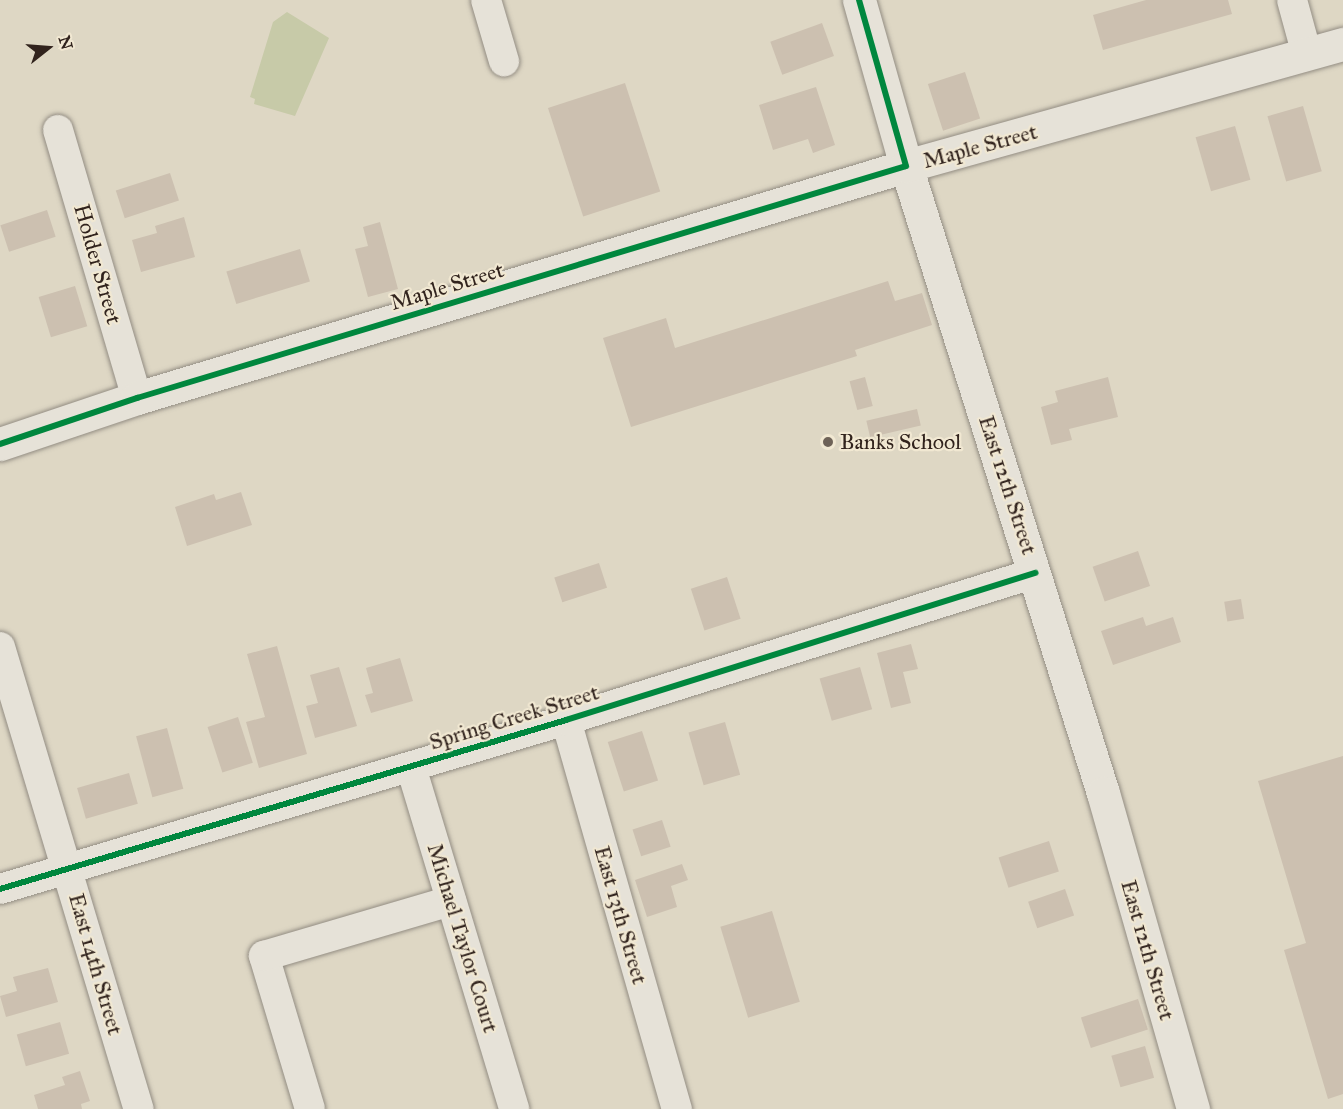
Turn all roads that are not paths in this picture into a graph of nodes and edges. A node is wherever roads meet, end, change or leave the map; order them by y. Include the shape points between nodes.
1 (486, 0) edge
2 (859, 0) edge
3 (1292, 0) edge
4 (1343, 44) edge
5 (1307, 55) junction
6 (504, 61) dead end
7 (58, 130) dead end
8 (906, 166) junction
9 (137, 398) junction
10 (0, 444) edge
11 (1036, 573) junction
12 (0, 647) edge
13 (566, 720) junction
14 (411, 767) junction
15 (68, 869) junction
16 (0, 889) edge
17 (451, 901) junction
18 (139, 1109) edge
19 (310, 1109) edge
20 (514, 1109) edge
21 (677, 1109) edge
22 (1193, 1109) edge

1 - 6 street
2 - 8 main road, East 12th Street
3 - 5 street
4 - 5 main road, Maple Street
5 - 8 main road, Maple Street
7 - 9 street, Holder Street
8 - 9 main road, Maple Street
8 - 11 main road, East 12th Street
9 - 10 main road, Maple Street
11 - 13 street, Spring Creek Street
11 - 22 main road, East 12th Street
12 - 15 street, East 14th Street
13 - 14 street, Spring Creek Street
13 - 21 street, East 13th Street
14 - 15 street, Spring Creek Street
14 - 17 street, Michael Taylor Court
15 - 16 street, Spring Creek Street
15 - 18 street, East 14th Street
17 - 19 street via 264,956
17 - 20 street, Michael Taylor Court

